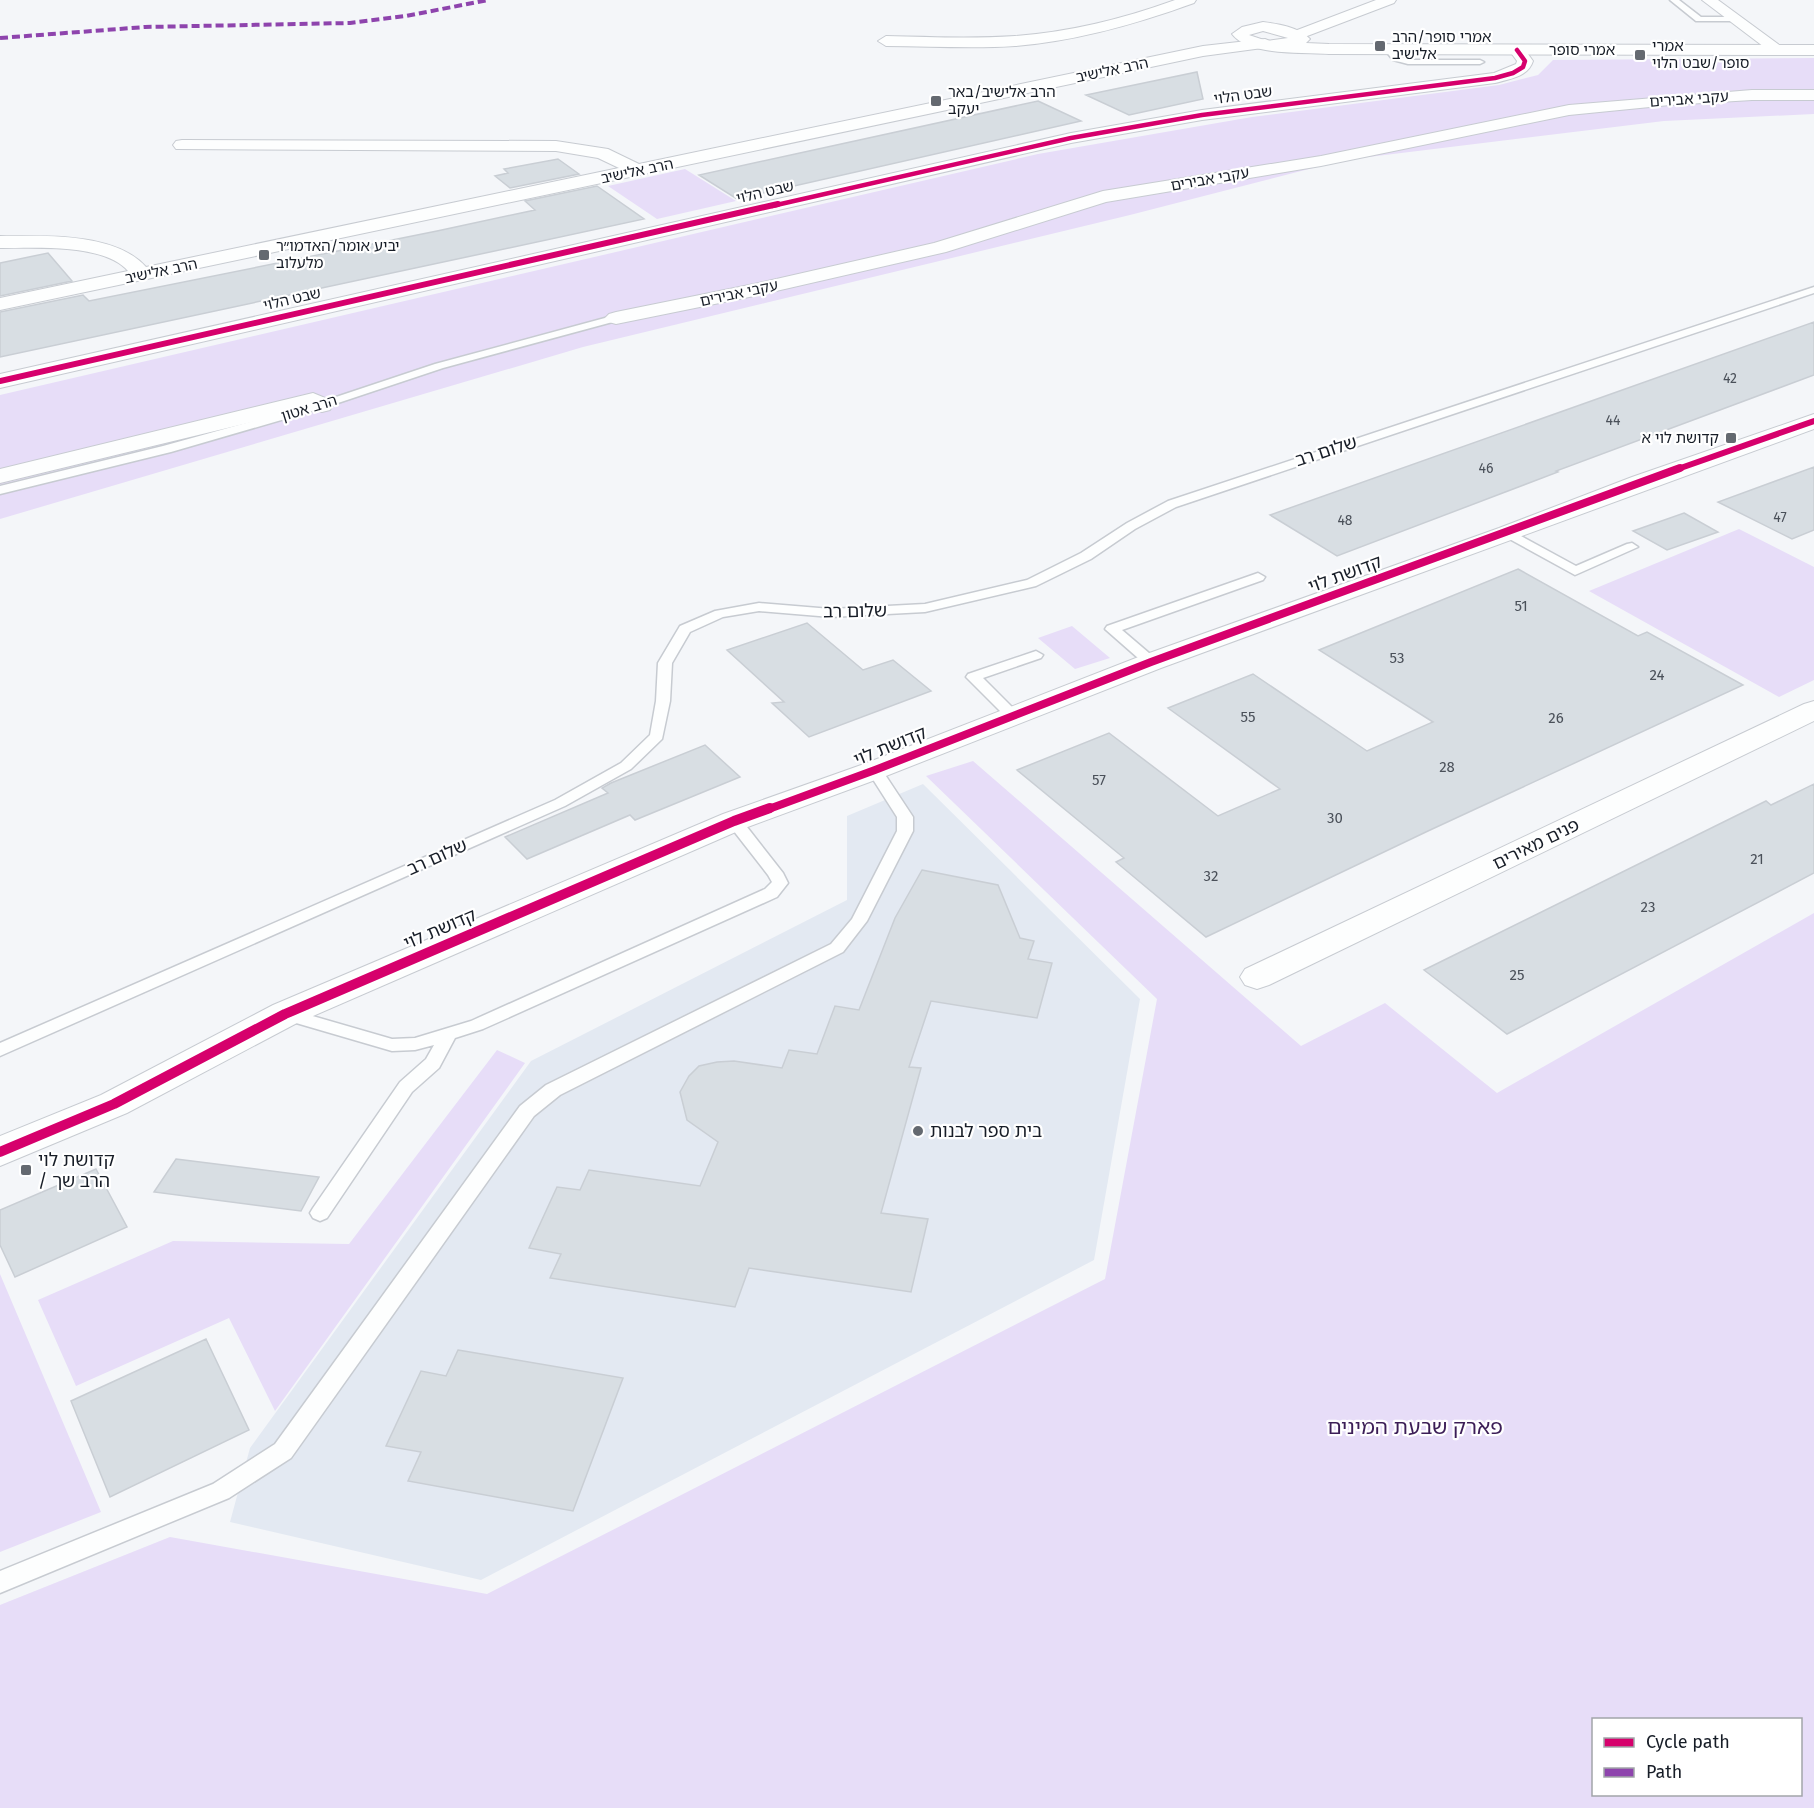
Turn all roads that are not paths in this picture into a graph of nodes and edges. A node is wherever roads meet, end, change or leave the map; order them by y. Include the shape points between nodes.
1 (1189, 0) edge
2 (1389, 0) edge
3 (1674, 0) edge
4 (1709, 0) edge
5 (1735, 19) junction
6 (1328, 23) junction
7 (1273, 28) junction
8 (1240, 34) junction
9 (1297, 36) junction
10 (886, 41) dead end
11 (1270, 44) junction
12 (1350, 49) junction
13 (1389, 50) junction
14 (1517, 50) junction
15 (1778, 50) junction
16 (1814, 50) edge
17 (1203, 51) junction
18 (1480, 62) dead end
19 (1814, 95) edge
20 (182, 145) dead end
21 (639, 171) junction
22 (0, 242) edge
23 (142, 274) junction
24 (1814, 290) edge
25 (0, 304) edge
26 (616, 318) joint
27 (0, 381) edge
28 (322, 405) junction
29 (1814, 421) edge
30 (0, 476) edge
31 (0, 490) edge
32 (1508, 533) junction
33 (1632, 547) dead end
34 (1258, 577) dead end
35 (1036, 655) dead end
36 (1151, 662) junction
37 (1814, 710) edge
38 (1012, 715) junction
39 (875, 770) junction
40 (734, 821) junction
41 (1257, 977) dead end
42 (285, 1014) junction
43 (448, 1035) junction
44 (0, 1050) edge
45 (0, 1152) edge
46 (320, 1213) dead end
47 (0, 1582) edge

1 - 10 street via 1139,19 1069,34 1015,41
2 - 6 street
3 - 5 lane via 1699,19
4 - 5 street
5 - 15 street
6 - 7 street
6 - 9 street
7 - 8 street
7 - 9 street
8 - 11 street via 1244,39
8 - 17 street
9 - 11 street via 1294,41
9 - 12 street via 1329,47
11 - 12 street
11 - 17 street
12 - 13 street, אמרי סופר
13 - 14 street, אמרי סופר
13 - 18 lane via 1396,58 1408,62
14 - 15 street, אמרי סופר
14 - 27 street, שבט הלוי via 1525,61 1523,67 1495,78 1223,112 1060,141
15 - 16 street, אמרי סופר
17 - 21 street, הרב אלישיב
19 - 26 street, עקבי אבירים via 1670,100 1569,110 1321,161 1103,197 939,248
20 - 21 street via 556,146 602,153
21 - 23 street, הרב אלישיב
22 - 23 street via 100,249 131,262
23 - 25 street, הרב אלישיב
24 - 44 lane, שלום רב via 1172,504 1086,556 1031,583 925,608 831,613 759,607 720,614 685,629 665,663 657,736 626,766 560,804
26 - 28 lane, הרב אטון via 439,366
28 - 30 street via 313,400
28 - 31 lane, הרב אטון
29 - 32 street, קדושת לוי
32 - 33 lane via 1575,571
32 - 36 street, קדושת לוי
34 - 36 lane via 1112,629
35 - 38 lane via 974,677
36 - 38 street, קדושת לוי
37 - 41 street, פנים מאירים
38 - 39 street, קדושת לוי
39 - 40 street, קדושת לוי
39 - 47 lane via 905,817 905,831 859,921 837,948 553,1090 527,1111 283,1451 221,1491
40 - 42 street, קדושת לוי
40 - 43 lane via 775,873 780,884 771,892
42 - 43 lane via 392,1045 415,1044
42 - 45 street, קדושת לוי via 114,1104
43 - 46 lane via 433,1063 406,1087

